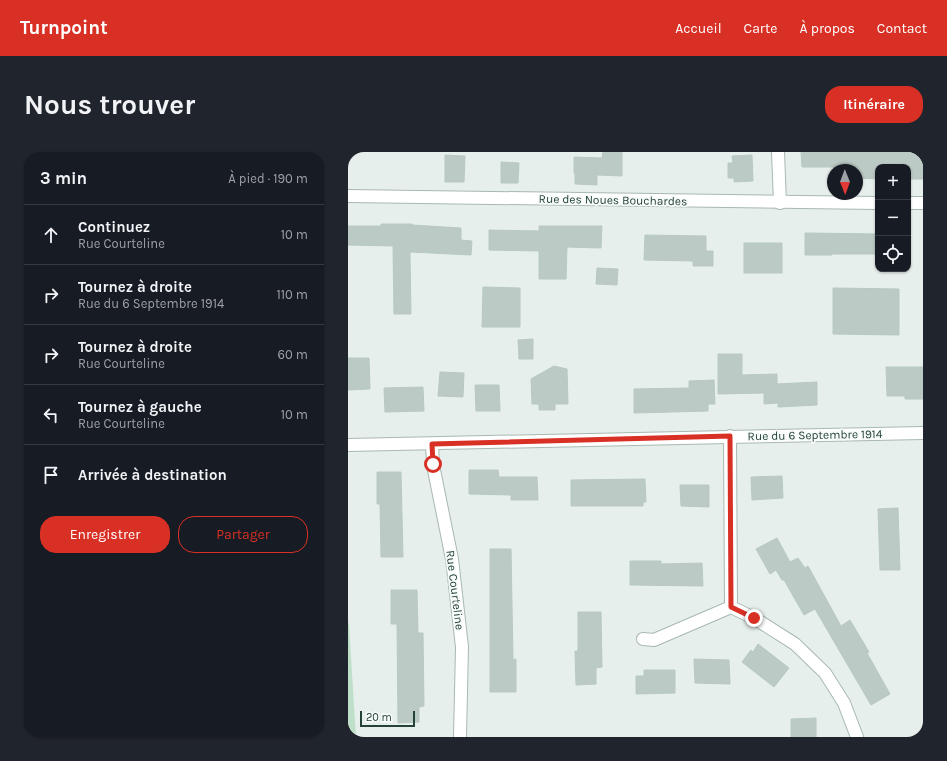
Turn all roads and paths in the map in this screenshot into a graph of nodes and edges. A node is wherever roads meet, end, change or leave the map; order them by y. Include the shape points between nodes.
1 (778, 152) edge
2 (348, 196) edge
3 (780, 202) junction
4 (875, 203) edge
5 (911, 203) edge
6 (923, 203) edge
7 (923, 433) edge
8 (730, 436) junction
9 (432, 444) junction
10 (348, 446) edge
11 (731, 607) junction
12 (644, 640) dead end
13 (460, 737) edge
14 (857, 737) edge

1 - 3 street
2 - 3 street, Rue des Noues Bouchardes
3 - 4 street, Rue des Noues Bouchardes
5 - 6 street
7 - 8 street, Rue du 6 Septembre 1914
8 - 9 street, Rue du 6 Septembre 1914
8 - 11 street
9 - 10 street, Rue du 6 Septembre 1914
9 - 13 street, Rue Courteline via 433,464 452,559 462,647
11 - 12 street via 654,640
11 - 14 street via 795,644 825,673 844,703

